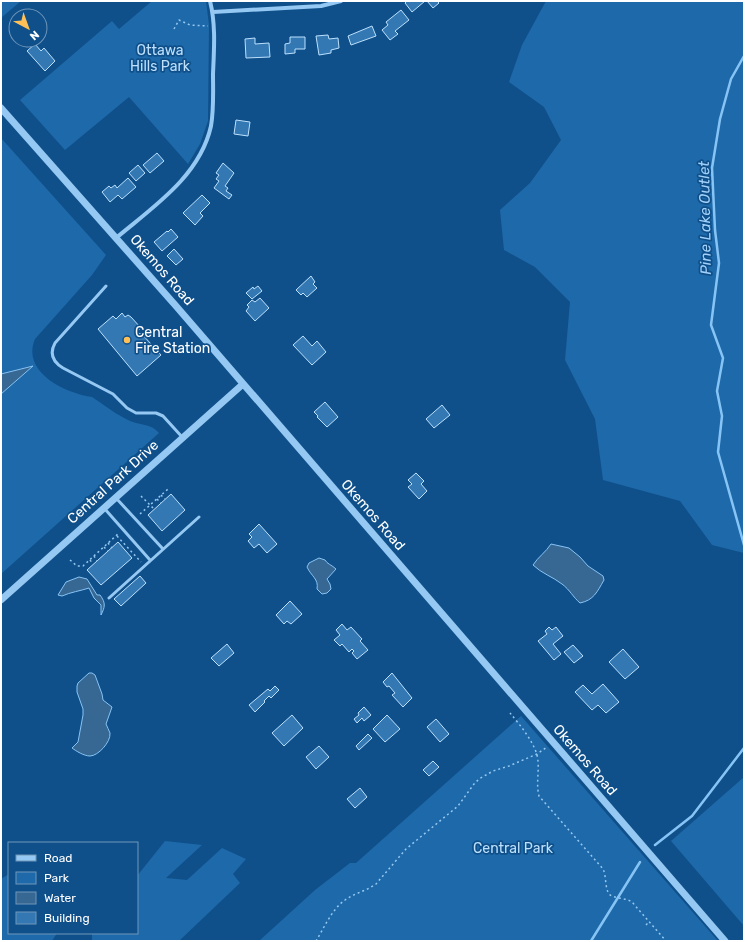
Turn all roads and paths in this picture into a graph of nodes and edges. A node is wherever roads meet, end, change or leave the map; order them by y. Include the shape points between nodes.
1 (210, 1) edge
2 (341, 1) edge
3 (213, 12) junction
4 (214, 26) junction
5 (174, 29) dead end
6 (1, 108) edge
7 (116, 238) junction
8 (106, 286) dead end
9 (243, 384) junction
10 (183, 438) junction
11 (161, 495) dead end
12 (142, 496) dead end
13 (116, 498) junction
14 (157, 499) dead end
15 (165, 499) dead end
16 (161, 503) dead end
17 (104, 508) junction
18 (154, 510) dead end
19 (199, 516) dead end
20 (116, 536) dead end
21 (108, 543) dead end
22 (104, 547) dead end
23 (112, 548) dead end
24 (163, 549) junction
25 (108, 551) dead end
26 (94, 556) dead end
27 (90, 560) dead end
28 (150, 560) junction
29 (97, 561) dead end
30 (94, 564) dead end
31 (144, 566) junction
32 (109, 598) dead end
33 (1, 600) edge
34 (510, 713) dead end
35 (553, 743) junction
36 (536, 754) junction
37 (649, 922) junction
38 (646, 925) dead end
39 (316, 941) edge
40 (666, 941) edge
41 (725, 941) edge

1 - 3 street
2 - 3 street via 321,6
3 - 4 street
4 - 5 path via 190,25 179,20
4 - 7 street via 211,124 203,149 176,187
6 - 7 street, Okemos Road
7 - 9 street, Okemos Road
8 - 10 lane via 55,343 52,348 54,360 63,368 113,394 136,413 156,413 163,416
9 - 10 street, Central Park Drive
9 - 35 street, Okemos Road
10 - 13 street, Central Park Drive
11 - 15 path
12 - 18 path
13 - 17 street, Central Park Drive
13 - 24 lane
14 - 16 path
17 - 28 lane
17 - 33 street, Central Park Drive
19 - 24 lane
20 - 31 path
21 - 23 path
22 - 25 path
24 - 28 lane
26 - 29 path
27 - 30 path
28 - 31 lane
31 - 32 lane
34 - 36 path via 522,727
35 - 36 path
35 - 41 street, Okemos Road
36 - 37 path via 539,796 602,869 608,893 632,902
36 - 39 path via 479,779 458,806 406,849 376,884 338,905
37 - 38 path
37 - 40 path

